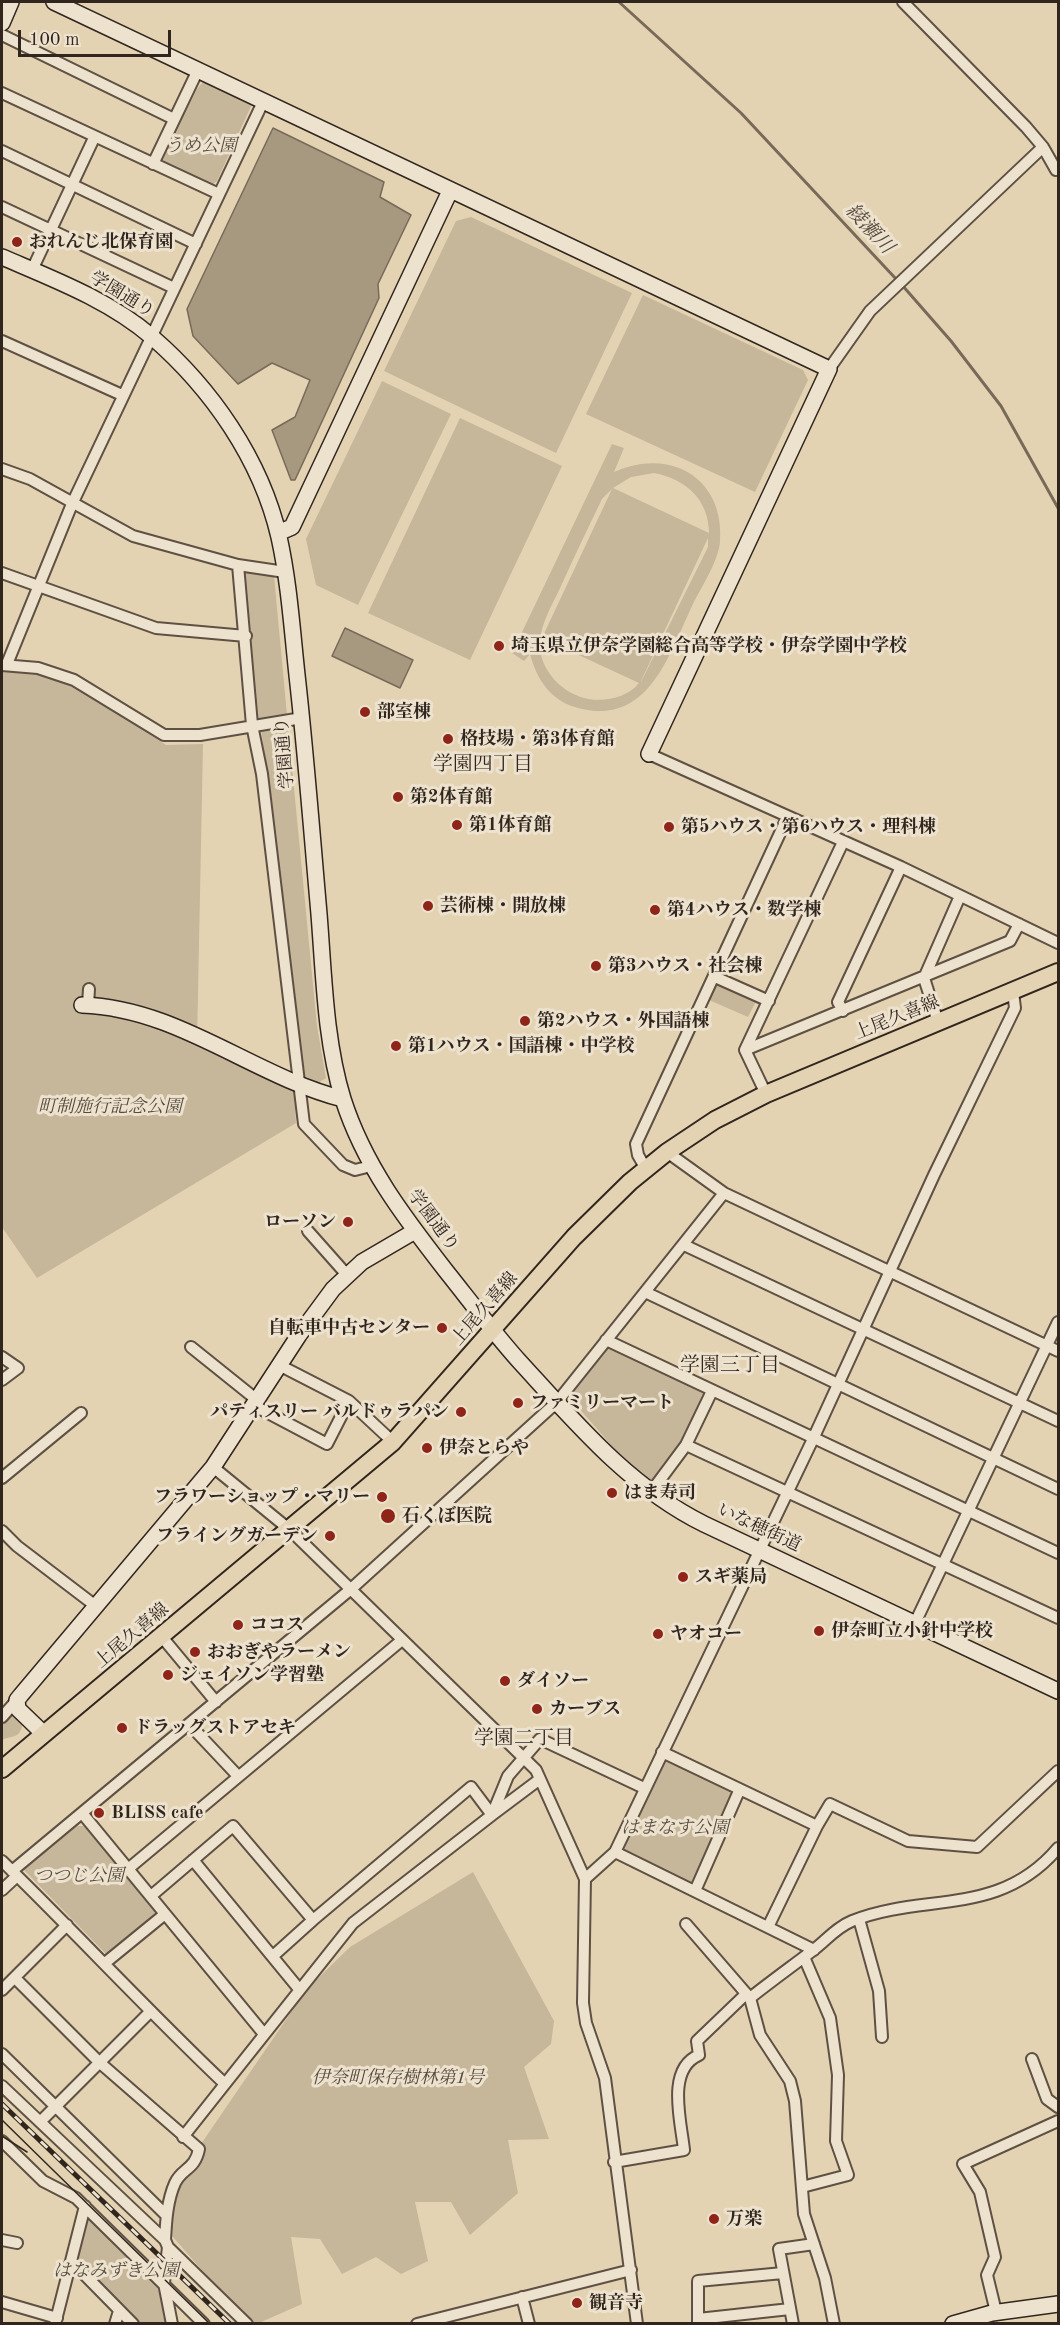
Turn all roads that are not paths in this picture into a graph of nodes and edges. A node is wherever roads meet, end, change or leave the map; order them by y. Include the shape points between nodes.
1 (11, 2) edge
2 (54, 2) edge
3 (903, 2) edge
4 (2, 23) edge
5 (2, 35) edge
6 (197, 72) junction
7 (2, 93) edge
8 (263, 102) junction
9 (174, 119) junction
10 (94, 138) junction
11 (1043, 147) junction
12 (2, 151) edge
13 (153, 164) junction
14 (1058, 172) edge
15 (72, 185) junction
16 (450, 191) junction
17 (219, 194) junction
18 (2, 207) edge
19 (51, 230) junction
20 (196, 244) junction
21 (2, 257) edge
22 (32, 270) junction
23 (174, 288) junction
24 (150, 336) junction
25 (2, 341) edge
26 (829, 369) junction
27 (122, 395) junction
28 (2, 469) edge
29 (72, 504) junction
30 (278, 533) junction
31 (238, 565) junction
32 (285, 572) junction
33 (2, 573) edge
34 (38, 586) junction
35 (246, 636) junction
36 (4, 664) edge
37 (302, 718) junction
38 (252, 725) junction
39 (649, 754) joint
40 (787, 818) junction
41 (843, 842) junction
42 (901, 867) junction
43 (960, 896) junction
44 (1019, 924) junction
45 (1059, 943) edge
46 (1059, 972) edge
47 (715, 977) junction
48 (924, 978) junction
49 (89, 989) dead end
50 (1013, 992) junction
51 (769, 1001) junction
52 (85, 1005) joint
53 (843, 1011) junction
54 (938, 1022) junction
55 (745, 1050) junction
56 (299, 1085) junction
57 (766, 1094) junction
58 (343, 1099) junction
59 (667, 1152) junction
60 (371, 1166) junction
61 (646, 1169) junction
62 (724, 1193) junction
63 (308, 1231) dead end
64 (415, 1231) junction
65 (684, 1245) junction
66 (891, 1274) junction
67 (347, 1275) junction
68 (645, 1292) junction
69 (1059, 1322) edge
70 (493, 1330) junction
71 (863, 1331) junction
72 (606, 1340) junction
73 (1047, 1346) junction
74 (191, 1347) dead end
75 (1059, 1351) edge
76 (2, 1357) edge
77 (279, 1365) junction
78 (2, 1380) edge
79 (838, 1384) junction
80 (712, 1391) junction
81 (349, 1401) junction
82 (255, 1402) junction
83 (557, 1402) junction
84 (1019, 1403) junction
85 (81, 1413) dead end
86 (1059, 1422) edge
87 (813, 1439) junction
88 (393, 1442) junction
89 (687, 1446) junction
90 (993, 1457) junction
91 (213, 1467) junction
92 (2, 1478) edge
93 (1059, 1489) edge
94 (651, 1492) junction
95 (788, 1492) junction
96 (968, 1510) junction
97 (290, 1530) junction
98 (2, 1531) edge
99 (760, 1551) junction
100 (1059, 1553) edge
101 (943, 1566) junction
102 (351, 1589) junction
103 (97, 1607) junction
104 (1059, 1618) edge
105 (915, 1623) junction
106 (162, 1637) junction
107 (402, 1640) junction
108 (1059, 1691) edge
109 (17, 1700) junction
110 (216, 1702) junction
111 (2, 1707) edge
112 (2, 1717) edge
113 (189, 1724) junction
114 (44, 1734) junction
115 (662, 1752) junction
116 (524, 1757) junction
117 (2, 1769) edge
118 (1059, 1771) edge
119 (238, 1776) junction
120 (540, 1779) junction
121 (644, 1788) junction
122 (739, 1791) junction
123 (82, 1813) junction
124 (492, 1815) junction
125 (817, 1826) junction
126 (1059, 1848) edge
127 (615, 1852) junction
128 (193, 1860) junction
129 (2, 1861) edge
130 (128, 1869) junction
131 (15, 1874) junction
132 (585, 1879) junction
133 (2, 1890) edge
134 (694, 1892) junction
135 (151, 1896) junction
136 (165, 1914) junction
137 (313, 1920) junction
138 (859, 1920) junction
139 (686, 1924) dead end
140 (67, 1925) junction
141 (768, 1927) junction
142 (814, 1950) junction
143 (273, 1956) junction
144 (804, 1957) junction
145 (105, 1964) junction
146 (15, 1978) junction
147 (299, 1989) junction
148 (2, 1990) edge
149 (748, 1996) junction
150 (150, 2012) junction
151 (264, 2034) junction
152 (882, 2037) dead end
153 (2, 2054) edge
154 (1032, 2059) dead end
155 (99, 2062) junction
156 (225, 2084) junction
157 (2, 2086) edge
158 (55, 2107) junction
159 (1059, 2107) edge
160 (1059, 2121) edge
161 (40, 2122) junction
162 (183, 2137) junction
163 (2, 2141) edge
164 (7, 2152) edge
165 (614, 2162) junction
166 (802, 2187) junction
167 (85, 2206) junction
168 (166, 2215) junction
169 (2, 2240) edge
170 (17, 2243) dead end
171 (166, 2244) junction
172 (814, 2244) junction
173 (72, 2262) junction
174 (631, 2270) junction
175 (783, 2273) junction
176 (164, 2283) junction
177 (522, 2297) junction
178 (2, 2302) edge
179 (1059, 2304) edge
180 (790, 2309) junction
181 (119, 2311) junction
182 (996, 2313) junction
183 (753, 2318) edge
184 (56, 2321) edge
185 (698, 2321) edge
186 (430, 2322) edge
187 (115, 2324) edge
188 (133, 2324) edge
189 (172, 2324) edge
190 (204, 2324) edge
191 (247, 2324) edge
192 (417, 2324) edge
193 (529, 2324) edge
194 (636, 2324) edge
195 (793, 2324) edge
196 (834, 2324) edge
197 (953, 2324) edge

1 - 4 street
2 - 6 street
3 - 11 street
5 - 9 street
6 - 8 street
6 - 9 street
7 - 10 street
8 - 16 street
8 - 17 street
9 - 13 street
10 - 13 street
10 - 15 street
11 - 14 street
11 - 26 street via 870,311
12 - 15 street
13 - 17 street
15 - 19 street
15 - 20 street
16 - 26 street
16 - 30 street via 292,527
17 - 20 street
18 - 19 street
19 - 22 street
19 - 23 street
20 - 23 street
21 - 22 street, 学園通り
22 - 24 street, 学園通り via 103,304
23 - 24 street
24 - 27 street
24 - 30 street, 学園通り via 182,366 222,415 255,471
25 - 27 street
26 - 39 street
27 - 29 street
28 - 29 street via 30,479
29 - 31 street via 133,536
29 - 34 street
30 - 32 street, 学園通り
31 - 32 street
31 - 35 street
32 - 37 street, 学園通り
33 - 34 street
34 - 35 street via 156,628
34 - 36 street
35 - 38 street
36 - 38 street via 38,668 74,680 164,735 200,735
37 - 38 street
37 - 58 street, 学園通り via 327,1013
38 - 56 street via 262,774
39 - 40 street
40 - 41 street
40 - 47 street
41 - 42 street
41 - 51 street
42 - 43 street
42 - 53 street via 838,1002
43 - 44 street
43 - 48 street
44 - 45 street
44 - 48 street via 1010,941
46 - 50 main road, 上尾久喜線
47 - 51 street
47 - 61 street via 636,1144
48 - 53 street
48 - 54 street
49 - 52 street
50 - 54 main road, 上尾久喜線
50 - 66 street via 1015,1008
51 - 55 street
52 - 56 street via 118,1008 185,1029
53 - 55 street
54 - 57 main road, 上尾久喜線
55 - 57 street
56 - 58 street
56 - 60 street via 304,1124 317,1140 342,1165 355,1170
57 - 59 main road, 上尾久喜線 via 715,1120
58 - 60 street, 学園通り
59 - 61 main road, 上尾久喜線
59 - 62 street
60 - 64 street, 学園通り
61 - 70 main road, 上尾久喜線 via 574,1237
62 - 65 street
62 - 66 street
63 - 67 street
64 - 67 street via 380,1249
64 - 70 street, 学園通り
65 - 68 street
65 - 71 street
66 - 71 street
66 - 73 street
67 - 77 street via 316,1311
68 - 72 street
68 - 79 street
69 - 73 street
70 - 83 street, いな穂街道
70 - 88 main road, 上尾久喜線
71 - 79 street
71 - 84 street
72 - 80 street
72 - 83 street
73 - 75 street
73 - 84 street
74 - 82 street
76 - 78 street via 18,1368
77 - 81 street
77 - 82 street
79 - 87 street
79 - 90 street
80 - 87 street
80 - 89 street
81 - 82 street via 327,1444
81 - 88 street
82 - 91 street
83 - 94 street, いな穂街道 via 610,1459
83 - 102 street
84 - 86 street
84 - 90 street
85 - 92 street
87 - 95 street
87 - 96 street
88 - 97 main road, 上尾久喜線
89 - 94 street
89 - 95 street
90 - 93 street
90 - 96 street
91 - 97 street
91 - 103 street
94 - 99 street, いな穂街道 via 686,1515
95 - 99 street
95 - 101 street
96 - 100 street
96 - 101 street
97 - 102 street
97 - 106 main road, 上尾久喜線
98 - 103 street
99 - 105 street, いな穂街道
99 - 115 street
101 - 104 street
101 - 105 street
102 - 107 street
102 - 110 street
103 - 109 street
105 - 108 street, いな穂街道
106 - 110 street
106 - 114 main road, 上尾久喜線
107 - 116 street
107 - 119 street
109 - 111 street
109 - 112 street
109 - 114 street via 18,1708
110 - 113 street
113 - 119 street
113 - 123 street
114 - 117 main road, 上尾久喜線
115 - 121 street
115 - 122 street
116 - 120 street
116 - 121 street via 540,1739
116 - 124 street via 508,1776
118 - 125 street via 977,1848 908,1841 830,1804
119 - 130 street
120 - 124 street
120 - 132 street
121 - 127 street
122 - 125 street
122 - 134 street
123 - 130 street
123 - 131 street
124 - 137 street via 471,1787
124 - 147 street via 353,1923
125 - 141 street
126 - 138 street via 1047,1861 1006,1888 968,1900 869,1915
127 - 132 street
127 - 134 street
128 - 135 street
128 - 137 street via 233,1826
128 - 143 street
129 - 131 street
130 - 135 street
131 - 133 street
131 - 140 street
132 - 165 street via 583,2003 605,2078
134 - 141 street
135 - 136 street
136 - 145 street
136 - 151 street
137 - 143 street
138 - 142 street via 834,1931
138 - 152 street via 879,1991
139 - 149 street
140 - 145 street
140 - 146 street
141 - 142 street
142 - 144 street
143 - 147 street
144 - 149 street
144 - 166 street via 830,2018 838,2075 836,2141 848,2175
145 - 150 street
146 - 148 street
146 - 155 street
147 - 151 street
149 - 165 street via 697,2042 699,2055 688,2060 680,2071 684,2150
149 - 166 street via 760,2035 790,2081
150 - 155 street
150 - 156 street
151 - 156 street
153 - 158 street
154 - 159 street via 1047,2099
155 - 158 street
155 - 162 street
156 - 162 street
157 - 161 street
158 - 161 street
158 - 168 street
160 - 182 street via 963,2164 980,2192 995,2257 987,2275
161 - 171 street
162 - 168 street via 199,2150 197,2162 175,2182
163 - 164 street
164 - 167 street via 43,2181
165 - 174 street
166 - 172 street via 804,2214
167 - 173 street
167 - 176 street
168 - 171 street
169 - 170 street
171 - 176 street
171 - 191 street
172 - 175 street via 779,2249
172 - 196 street
173 - 181 street
173 - 184 street
174 - 177 street
174 - 194 street
175 - 180 street
175 - 185 street via 698,2281
176 - 189 street
176 - 190 street
177 - 186 street
177 - 193 street
178 - 184 street
179 - 182 street
180 - 183 street
180 - 195 street
181 - 187 street
181 - 188 street
182 - 197 street
183 - 185 street
186 - 192 street

